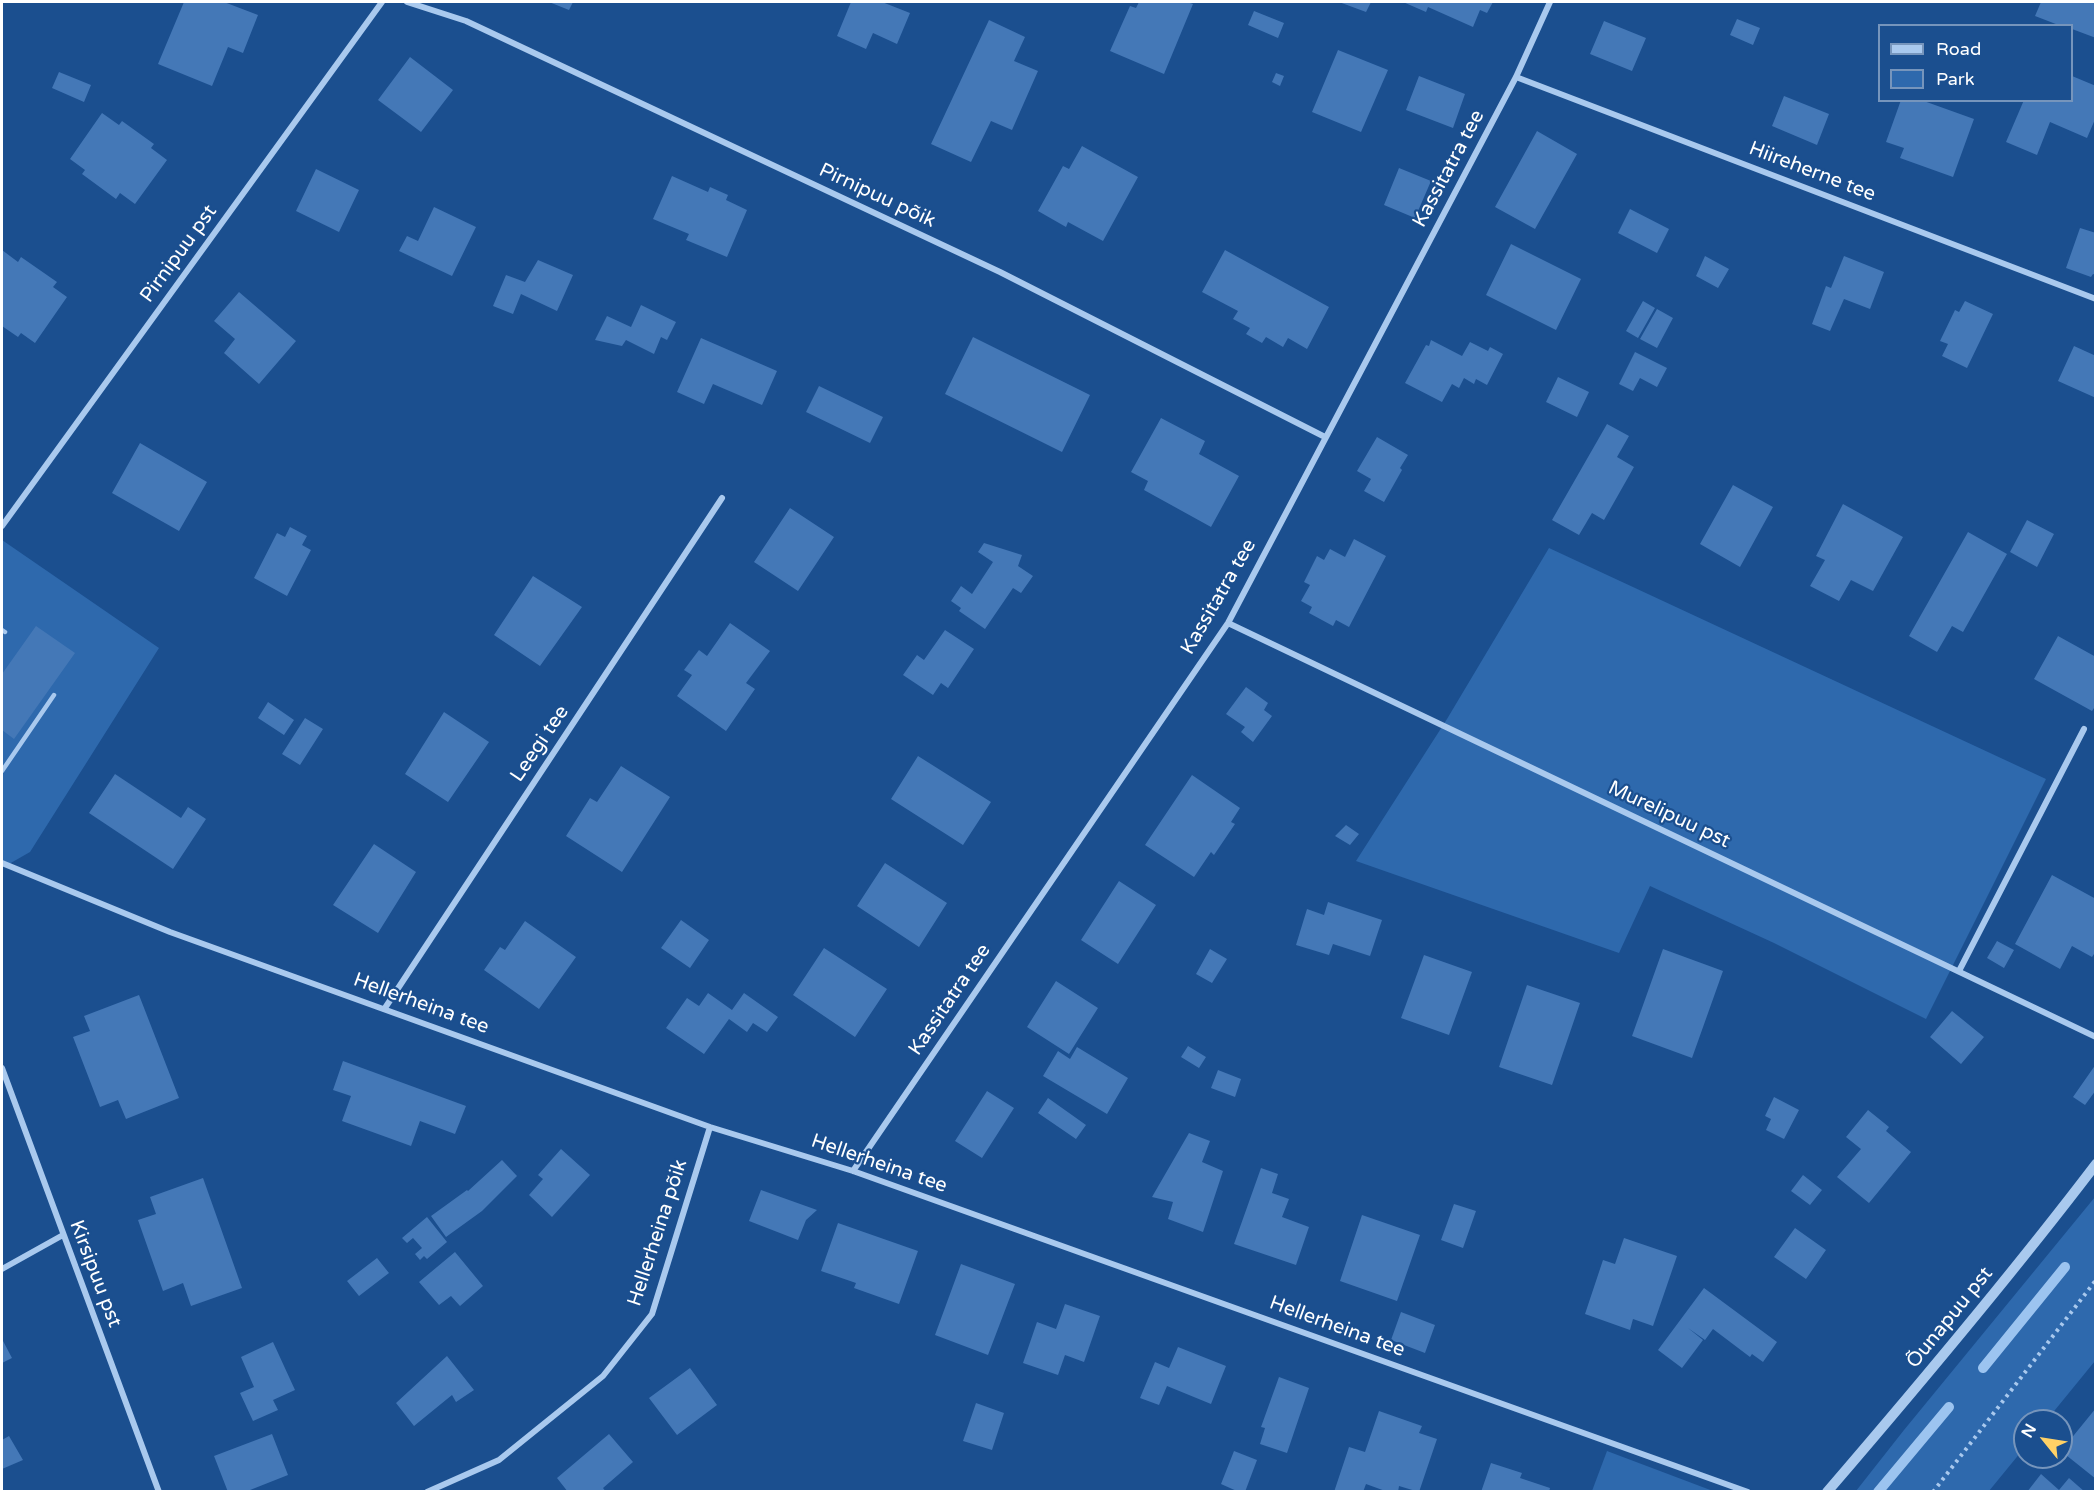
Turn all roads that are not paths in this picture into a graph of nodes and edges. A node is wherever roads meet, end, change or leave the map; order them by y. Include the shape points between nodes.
1 (382, 2) edge
2 (407, 2) edge
3 (1550, 2) edge
4 (1516, 76) junction
5 (2096, 298) edge
6 (1325, 437) junction
7 (722, 498) dead end
8 (2, 526) edge
9 (1228, 622) junction
10 (54, 695) dead end
11 (2084, 729) dead end
12 (2, 771) edge
13 (2, 863) edge
14 (1959, 971) junction
15 (385, 1008) junction
16 (2096, 1037) edge
17 (2, 1068) edge
18 (710, 1127) junction
19 (2096, 1164) edge
20 (853, 1171) junction
21 (63, 1234) junction
22 (2, 1269) edge
23 (159, 1491) edge
24 (427, 1491) edge
25 (1748, 1491) edge
26 (1827, 1491) edge

1 - 8 street, Pirnipuu pst
2 - 6 street, Pirnipuu põik via 466,21 978,261
3 - 4 street, Kassitatra tee
4 - 5 street, Hiireherne tee
4 - 6 street, Kassitatra tee
6 - 9 street, Kassitatra tee
7 - 15 street, Leegi tee
9 - 14 street, Murelipuu pst
9 - 20 street, Kassitatra tee
10 - 12 lane
11 - 14 street
13 - 15 street, Hellerheina tee via 170,932
14 - 16 street, Murelipuu pst
15 - 18 street, Hellerheina tee
17 - 21 street, Kirsipuu pst
18 - 20 street, Hellerheina tee
18 - 24 street, Hellerheina põik via 652,1314 603,1376 499,1460
19 - 26 street, Õunapuu pst via 1943,1355
20 - 25 street, Hellerheina tee
21 - 22 street
21 - 23 street, Kirsipuu pst

